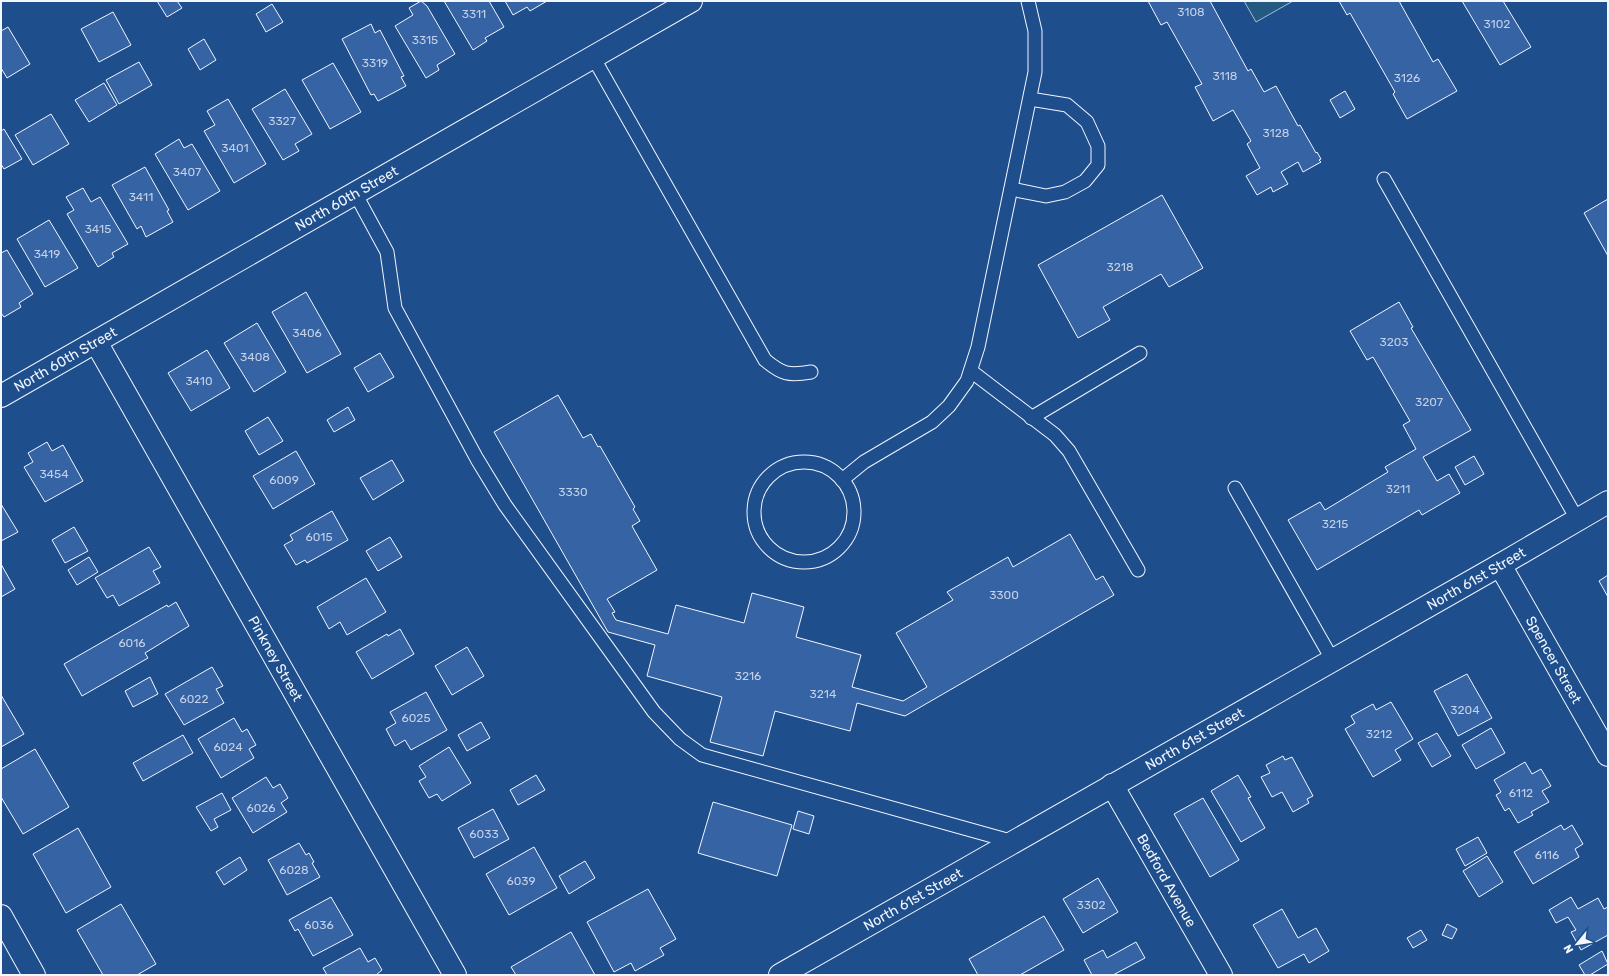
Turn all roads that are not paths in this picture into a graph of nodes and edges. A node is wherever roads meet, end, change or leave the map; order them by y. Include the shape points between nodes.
1 (691, 1) edge
2 (1028, 1) edge
3 (593, 57) junction
4 (1030, 99) junction
5 (1384, 179) dead end
6 (1011, 189) junction
7 (355, 193) junction
8 (96, 342) junction
9 (1140, 353) dead end
10 (970, 371) junction
11 (810, 372) dead end
12 (1, 396) edge
13 (1031, 418) junction
14 (842, 480) junction
15 (1235, 488) dead end
16 (1608, 502) edge
17 (1577, 519) junction
18 (1500, 565) junction
19 (1138, 570) dead end
20 (1332, 660) junction
21 (1608, 755) edge
22 (1112, 785) junction
23 (1014, 842) junction
24 (1, 916) edge
25 (34, 975) edge
26 (455, 975) edge
27 (780, 975) edge
28 (1221, 975) edge

1 - 3 street, North 60th Street
2 - 4 lane via 1035,31 1035,72
3 - 7 street, North 60th Street
3 - 11 lane via 765,360 780,372 795,375
4 - 6 lane
4 - 6 lane via 1067,104 1087,122 1098,146 1098,165 1085,181 1065,192 1046,196
5 - 17 lane
6 - 10 lane via 978,346
7 - 8 street, North 60th Street
7 - 23 lane via 387,252 395,308 477,459 505,505 654,712 680,739 702,755
8 - 12 street, North 60th Street
8 - 26 street, Pinkney Street
9 - 13 lane
10 - 13 lane
10 - 14 lane via 968,381 949,406 932,422 864,462
13 - 19 lane via 1055,436 1069,451
14 - 14 lane via 830,469 814,463 798,462 782,467 768,477 758,490 754,506 755,523 761,538 772,550 786,559 802,563 834,553 845,542 852,527 854,510 851,494
15 - 20 lane
16 - 17 street, North 61st Street
17 - 18 street, North 61st Street
18 - 20 street, North 61st Street
18 - 21 street, Spencer Street
20 - 22 street, North 61st Street
22 - 23 street, North 61st Street
22 - 28 street, Bedford Avenue
23 - 27 street, North 61st Street
24 - 25 street

